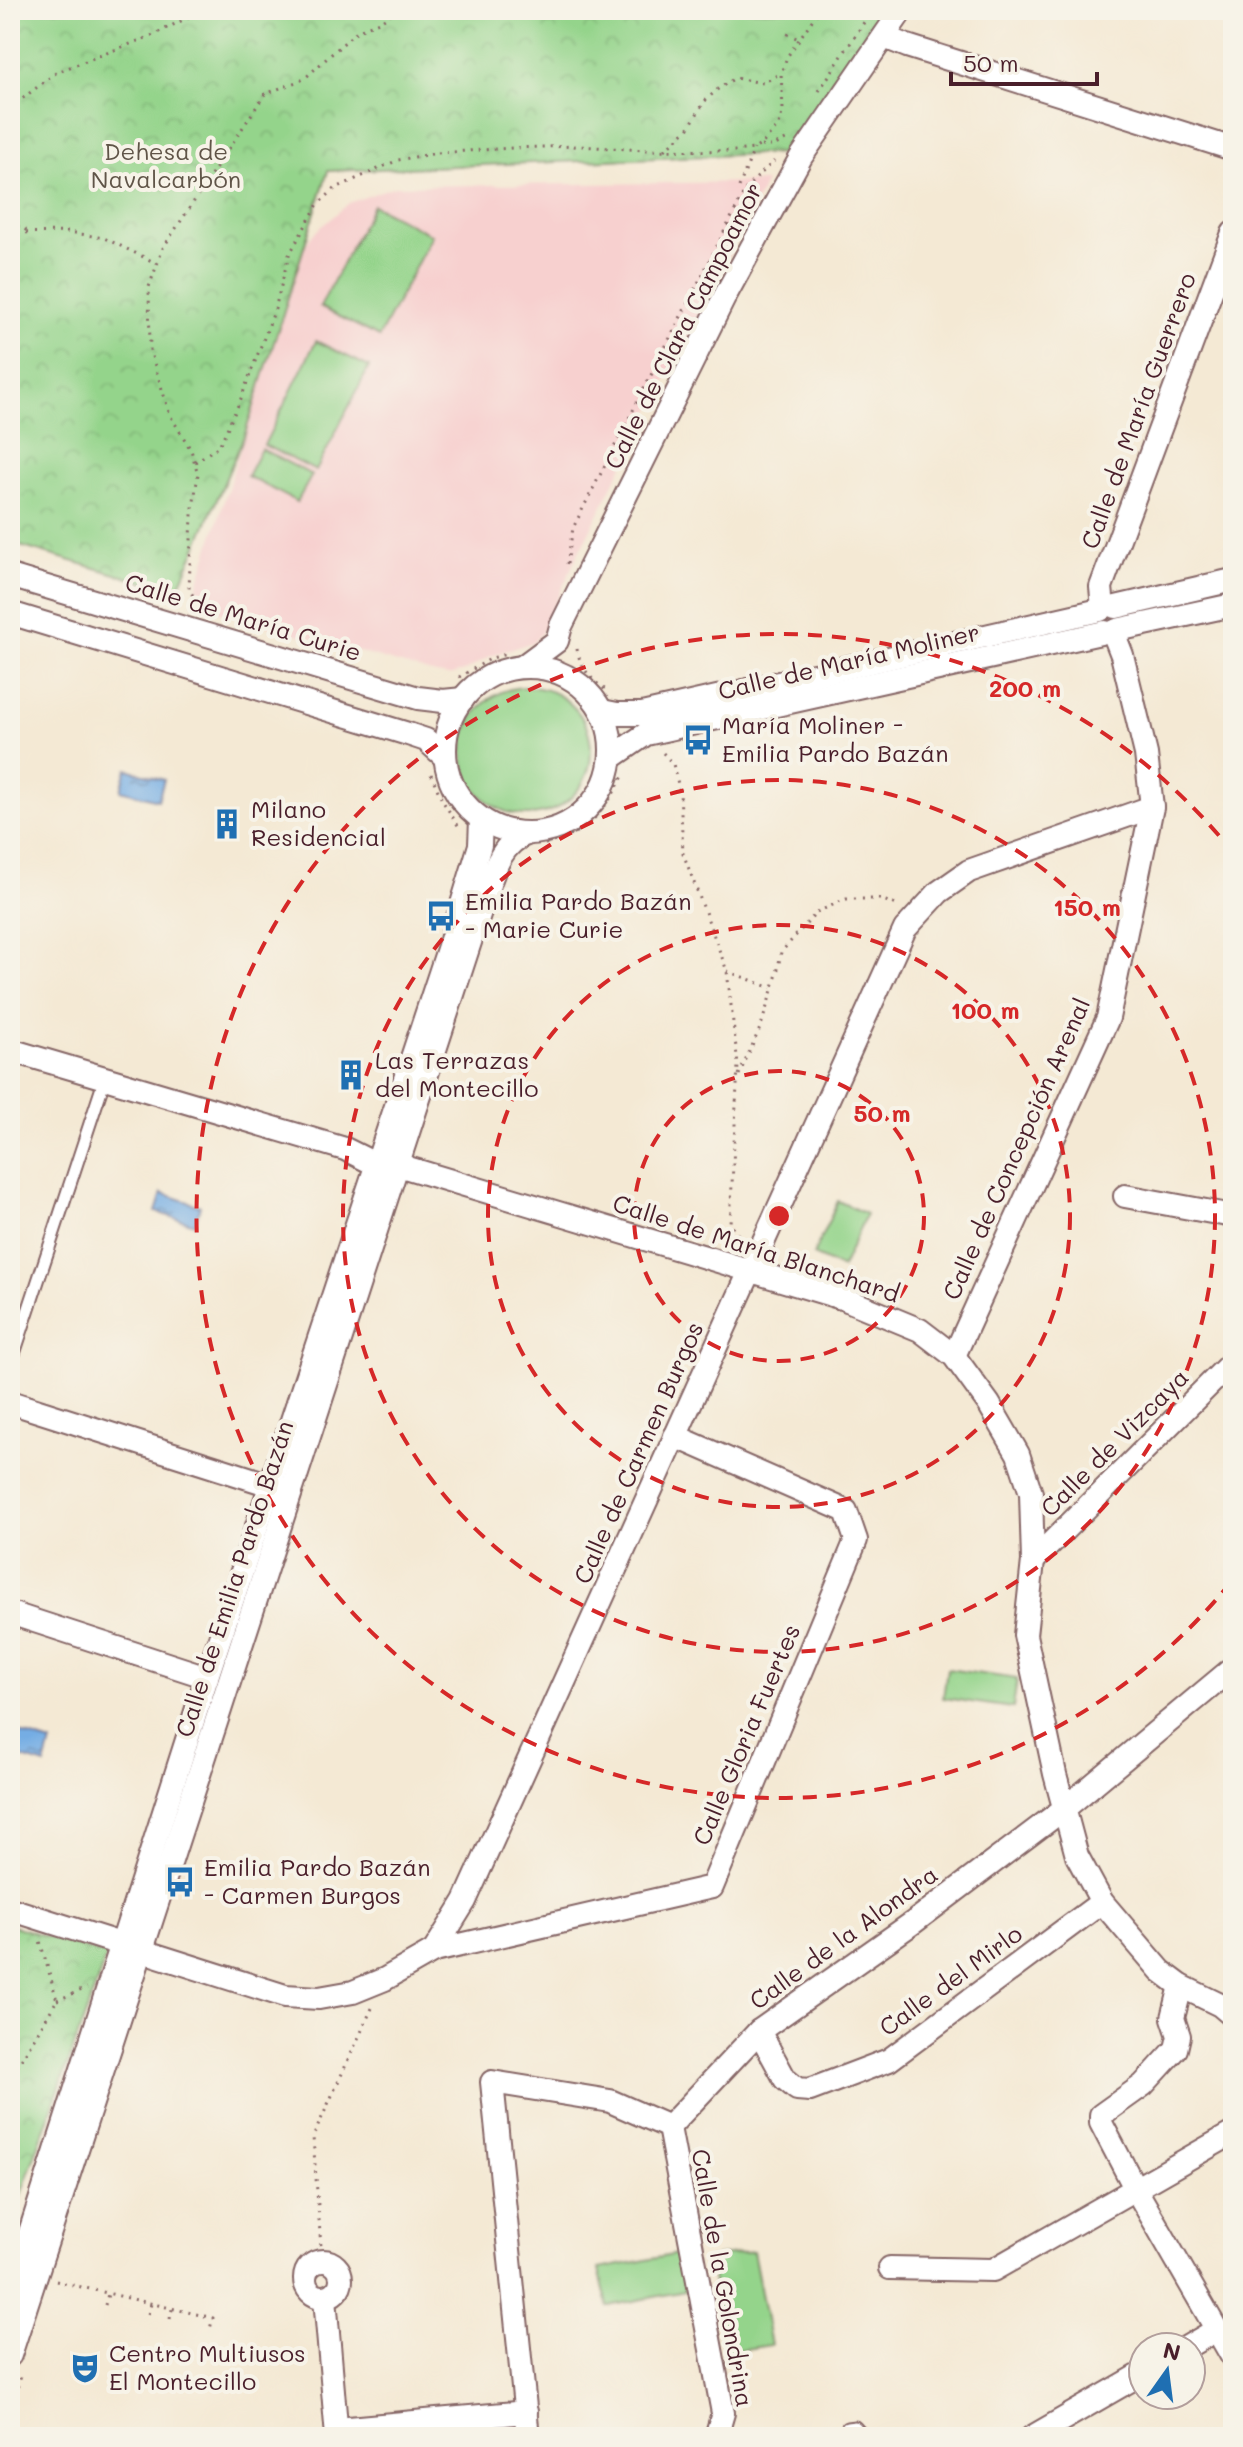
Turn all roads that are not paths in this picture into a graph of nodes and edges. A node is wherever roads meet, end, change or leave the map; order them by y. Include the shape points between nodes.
1 (902, 10) edge
2 (884, 37) junction
3 (1233, 149) edge
4 (1233, 233) edge
5 (10, 576) edge
6 (1233, 580) edge
7 (1233, 605) edge
8 (10, 613) edge
9 (1109, 620) junction
10 (567, 641) junction
11 (515, 660) junction
12 (573, 676) junction
13 (460, 687) junction
14 (604, 700) junction
15 (437, 764) junction
16 (617, 767) junction
17 (1152, 807) junction
18 (473, 817) junction
19 (539, 839) junction
20 (10, 1050) edge
21 (105, 1078) junction
22 (386, 1164) junction
23 (1125, 1196) dead end
24 (1233, 1216) edge
25 (749, 1272) junction
26 (954, 1356) junction
27 (1233, 1361) edge
28 (10, 1366) edge
29 (10, 1402) edge
30 (675, 1436) junction
31 (281, 1489) junction
32 (1033, 1561) junction
33 (10, 1613) edge
34 (1231, 1674) edge
35 (207, 1677) junction
36 (1065, 1808) junction
37 (1102, 1902) junction
38 (10, 1909) edge
39 (132, 1948) junction
40 (434, 1951) junction
41 (1181, 1986) junction
42 (1233, 2016) edge
43 (759, 2031) junction
44 (669, 2127) junction
45 (1233, 2133) edge
46 (1135, 2188) junction
47 (322, 2261) road end
48 (890, 2268) dead end
49 (10, 2295) edge
50 (1216, 2330) junction
51 (1207, 2335) edge
52 (10, 2355) edge
53 (1233, 2358) edge
54 (1127, 2382) edge
55 (526, 2412) junction
56 (847, 2428) dead end
57 (337, 2433) edge
58 (528, 2437) edge
59 (716, 2437) edge
60 (864, 2437) edge
61 (1032, 2437) edge

1 - 2 street, Calle de Clara Campoamor
2 - 3 street
2 - 10 street, Calle de Clara Campoamor via 801,157 718,310 561,626
4 - 9 street, Calle de María Guerrero via 1101,587
5 - 13 street, Calle de María Curie via 418,698 443,701
6 - 9 street, Calle de María Moliner
7 - 9 street, Calle de María Moliner
8 - 15 street via 426,740
9 - 14 street, Calle de María Moliner via 642,714 617,714
9 - 16 street, Calle de María Moliner via 646,734
9 - 17 street, Calle de Concepción Arenal via 1146,754
10 - 11 street
10 - 12 street
11 - 12 street
11 - 13 street via 475,686
12 - 14 street via 591,696
13 - 15 street
14 - 16 street
15 - 18 street
16 - 19 street via 593,803
17 - 25 street, Calle de Carmen Burgos via 969,871 939,892 905,929
17 - 26 street, Calle de Concepción Arenal via 1108,1018
18 - 19 street
18 - 22 street, Calle de Emilia Pardo Bazán via 480,845
19 - 22 street, Calle de Emilia Pardo Bazán via 520,836 497,862
20 - 21 street, Calle de María Blanchard
21 - 22 street, Calle de María Blanchard
21 - 28 lane
22 - 25 street, Calle de María Blanchard
22 - 31 street, Calle de Emilia Pardo Bazán
22 - 31 street, Calle de Emilia Pardo Bazán via 374,1202 374,1236
23 - 24 street
25 - 26 street, Calle de María Blanchard via 845,1299 920,1330
25 - 30 street, Calle de Carmen Burgos
26 - 32 street, Calle de María Blanchard via 1018,1454 1031,1493
27 - 32 street, Calle de Vizcaya
29 - 31 street
30 - 40 street, Calle de Carmen Burgos via 465,1901
30 - 40 street, Calle Gloria Fuertes via 846,1511 856,1540 712,1887
31 - 35 street, Calle de Emilia Pardo Bazán
31 - 39 street, Calle de Emilia Pardo Bazán
32 - 36 street, Calle de María Blanchard via 1025,1635
33 - 35 street
34 - 36 street, Calle de la Alondra
35 - 39 street, Calle de Emilia Pardo Bazán
36 - 37 street, Calle de María Blanchard via 1077,1856
36 - 43 street, Calle de la Alondra
37 - 41 street, Calle de María Blanchard via 1161,1971
37 - 43 street, Calle del Mirlo via 889,2060 810,2090 797,2089 785,2079
38 - 39 street, Calle de Carmen Burgos
39 - 40 street, Calle de Carmen Burgos via 285,1996 319,1998 385,1979
39 - 49 street, Calle de Emilia Pardo Bazán
39 - 52 street, Calle de Emilia Pardo Bazán
41 - 42 street, Calle de María Blanchard
41 - 46 street via 1173,2018 1179,2036 1176,2049 1143,2085 1101,2115
43 - 44 street, Calle de la Alondra
44 - 55 street via 610,2101 492,2082
44 - 59 street, Calle de la Golondrina via 723,2413
45 - 46 street
46 - 48 street via 993,2270
46 - 50 street
47 - 57 street via 335,2266 341,2278 337,2291 325,2298
50 - 51 street
50 - 53 street
54 - 61 street
55 - 57 street
55 - 58 street
56 - 60 lane via 855,2427

